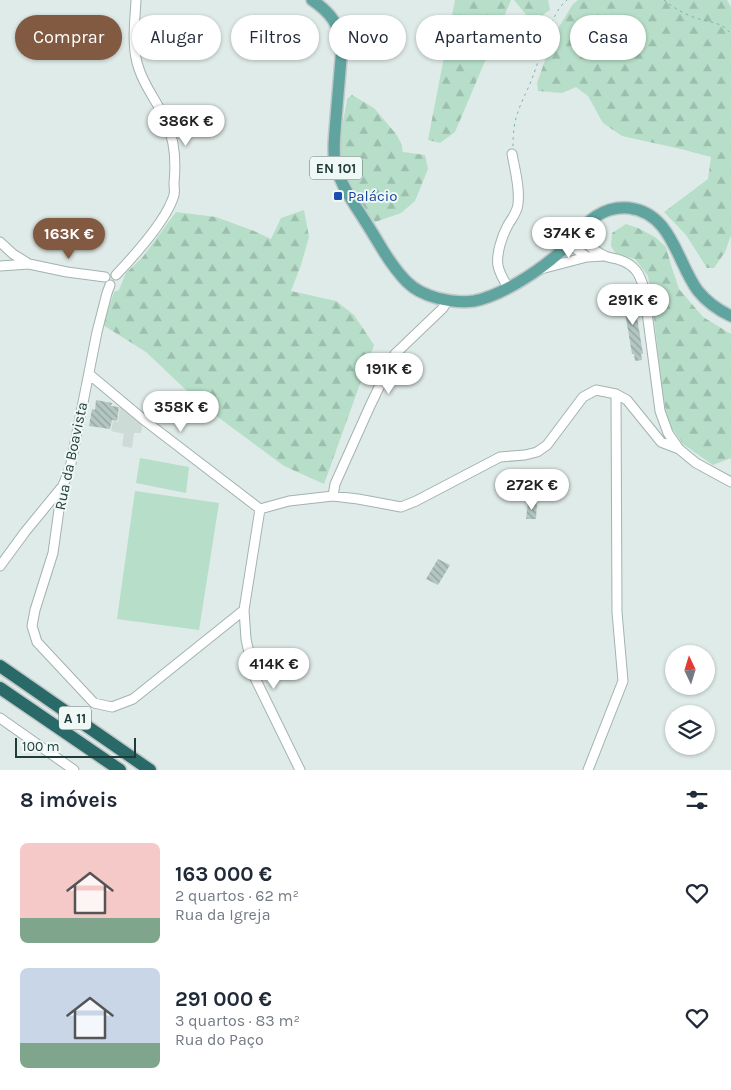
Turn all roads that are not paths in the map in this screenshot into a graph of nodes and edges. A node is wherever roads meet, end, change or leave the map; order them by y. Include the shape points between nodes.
1 (136, 0) edge
2 (312, 0) edge
3 (512, 154) road end
4 (573, 238) junction
5 (0, 242) edge
6 (605, 256) junction
7 (587, 258) junction
8 (29, 264) junction
9 (0, 266) edge
10 (539, 269) junction
11 (116, 275) junction
12 (105, 277) junction
13 (110, 285) junction
14 (508, 287) junction
15 (447, 301) junction
16 (731, 316) edge
17 (89, 374) junction
18 (616, 394) junction
19 (679, 449) junction
20 (731, 482) edge
21 (62, 488) junction
22 (333, 496) junction
23 (260, 509) junction
24 (0, 566) edge
25 (244, 610) junction
26 (0, 666) edge
27 (0, 688) edge
28 (0, 718) edge
29 (74, 770) edge
30 (120, 770) edge
31 (150, 770) edge
32 (300, 770) edge
33 (588, 770) edge

1 - 11 street via 135,52 139,69 167,122 176,166 174,194 166,214
2 - 15 main road, EN 101 via 325,9 340,34 342,47 334,146 342,184 393,266 408,283 427,295
3 - 14 street via 518,203 503,237 498,260 501,276
4 - 6 street
4 - 7 street via 576,249
4 - 10 main road, EN 101
4 - 16 main road, EN 101 via 599,214 629,208 643,212 667,231 699,292
5 - 8 street
6 - 7 street
6 - 19 street via 631,265 641,276 660,411 668,433
7 - 10 street
8 - 9 street
8 - 12 street
10 - 14 main road, EN 101
11 - 12 street via 111,273
11 - 13 street via 117,282
12 - 13 street via 106,284
13 - 17 street, Rua da Boavista
14 - 15 main road, EN 101 via 475,301
15 - 22 street via 395,354 335,484
17 - 21 street, Rua da Boavista via 70,468
17 - 23 street
18 - 19 street via 627,400 661,442
18 - 22 street via 596,390 583,397 547,444 537,452 500,457 401,507
18 - 33 street via 617,612 623,681
19 - 20 street via 696,463
21 - 24 street
21 - 25 street, Rua da Boavista via 53,553 32,626 37,642 94,703 112,707 133,699
22 - 23 street via 289,501
23 - 25 street
25 - 32 street via 254,676
26 - 31 highway, A 11
27 - 30 highway, A 11
28 - 29 street

